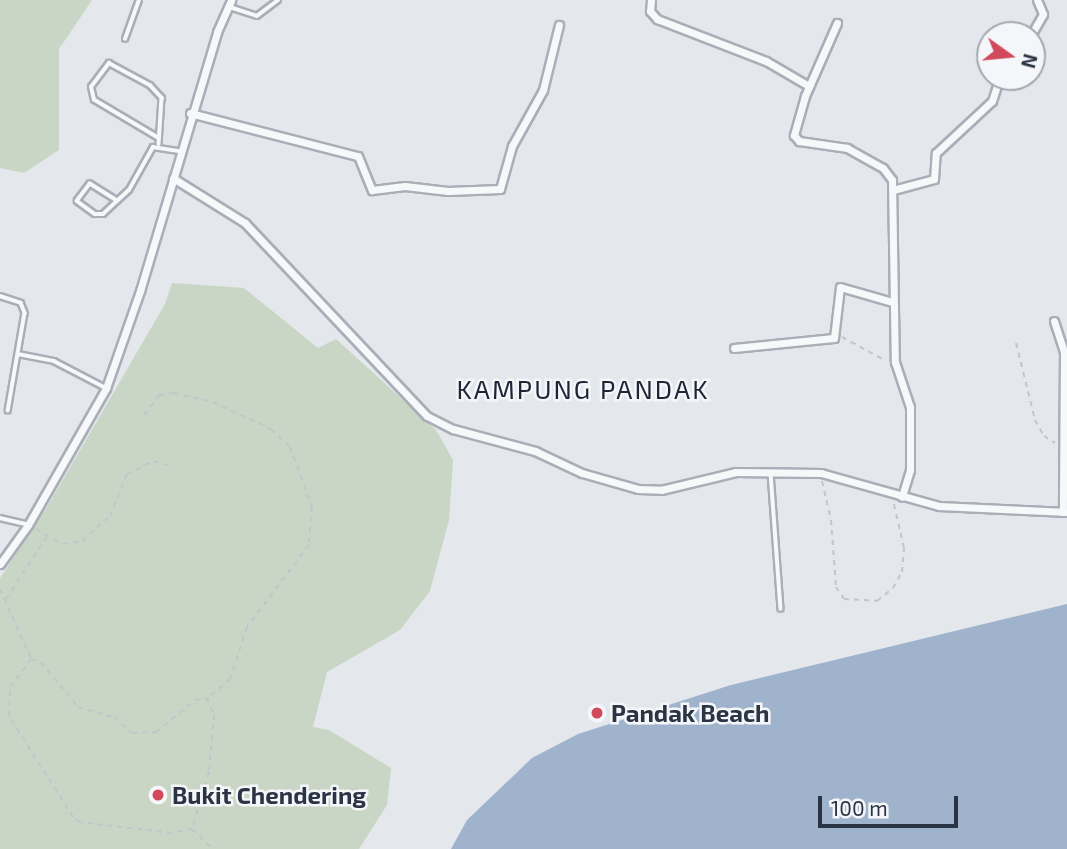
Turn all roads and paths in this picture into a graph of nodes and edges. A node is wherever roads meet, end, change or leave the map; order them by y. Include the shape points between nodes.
1 (139, 0) edge
2 (278, 0) edge
3 (651, 0) edge
4 (1037, 0) edge
5 (230, 2) edge
6 (1039, 21) edge
7 (837, 23) dead end
8 (559, 25) dead end
9 (125, 39) dead end
10 (809, 86) junction
11 (995, 91) edge
12 (191, 113) junction
13 (158, 138) junction
14 (159, 144) junction
15 (179, 151) junction
16 (173, 178) junction
17 (892, 190) junction
18 (117, 201) junction
19 (0, 296) edge
20 (892, 302) junction
21 (1054, 321) dead end
22 (834, 338) junction
23 (1016, 343) dead end
24 (734, 348) dead end
25 (18, 354) junction
26 (896, 367) junction
27 (106, 388) junction
28 (8, 411) dead end
29 (144, 415) dead end
30 (1064, 447) junction
31 (168, 465) dead end
32 (771, 473) junction
33 (821, 473) junction
34 (892, 494) junction
35 (902, 497) junction
36 (1065, 512) edge
37 (0, 518) edge
38 (28, 525) junction
39 (47, 536) junction
40 (1, 562) edge
41 (0, 589) edge
42 (6, 600) junction
43 (781, 609) dead end
44 (31, 659) junction
45 (208, 698) junction
46 (192, 829) junction
47 (213, 849) edge

1 - 9 lane
2 - 5 lane via 257,16
3 - 10 street via 650,11 657,19 766,61
4 - 6 street via 1043,14
5 - 12 street
7 - 10 street
8 - 12 street via 542,90 512,146 500,190 405,186 372,190 358,156
10 - 17 street via 796,139 847,148 883,168
11 - 17 street via 992,101 936,153 934,179
12 - 15 street
13 - 13 lane via 94,100 91,87 110,64 140,78 162,98
13 - 14 lane
14 - 15 lane
14 - 18 lane
15 - 16 street
16 - 27 street
16 - 32 street via 260,236 335,323 441,425 535,451 582,473 638,489 661,490 736,472
17 - 20 street
18 - 18 lane via 103,214 95,214 77,201 90,184
19 - 25 lane via 22,303 25,313
20 - 22 street via 837,288
20 - 26 street
21 - 30 street via 1064,352
22 - 24 street
22 - 26 path via 857,342
23 - 30 path via 1040,430
25 - 27 lane via 54,360
25 - 28 lane
26 - 35 street via 910,407 909,470
27 - 38 street
29 - 45 path via 159,396 174,393 214,402 271,429 290,447 312,507 309,545 247,627 230,679
30 - 36 street
31 - 39 path via 154,461 127,474 110,516 82,541 63,544
32 - 33 street
32 - 43 lane
33 - 34 street
33 - 34 path via 831,520 836,587 844,599 877,601 893,588 902,572 904,548
34 - 35 street
35 - 36 street via 953,509
37 - 38 lane
38 - 39 path
38 - 40 street
39 - 42 path
41 - 42 path
42 - 44 path
44 - 45 path via 41,663 78,707 114,718 132,733 156,732 195,700
44 - 46 path via 10,687 9,716 73,817 80,822 172,833
45 - 46 path via 214,715 209,772
46 - 47 path

